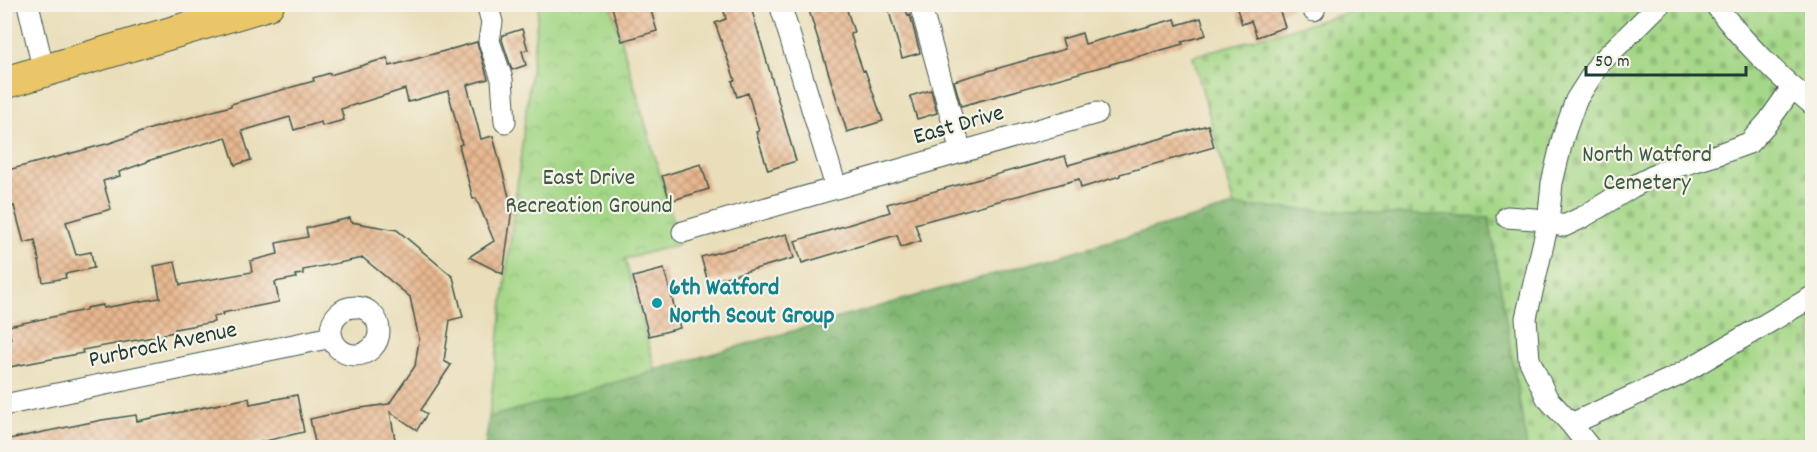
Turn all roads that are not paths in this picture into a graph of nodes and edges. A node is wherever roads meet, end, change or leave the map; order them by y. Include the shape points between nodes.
1 (28, 4) edge
2 (268, 4) edge
3 (487, 4) edge
4 (780, 4) edge
5 (920, 4) edge
6 (1660, 4) edge
7 (1715, 4) edge
8 (44, 72) junction
9 (4, 84) edge
10 (1792, 88) junction
11 (1812, 104) edge
12 (1097, 113) dead end
13 (505, 122) dead end
14 (961, 152) junction
15 (836, 187) junction
16 (1507, 217) dead end
17 (1548, 223) junction
18 (683, 232) dead end
19 (1812, 297) edge
20 (332, 337) dead end
21 (4, 405) edge
22 (1570, 424) junction
23 (1590, 447) edge

1 - 8 street
2 - 8 highway
3 - 13 street via 492,22 489,42 501,79
4 - 15 street
5 - 14 street
6 - 17 street via 1599,64 1576,100 1555,172
7 - 10 street
8 - 9 highway
10 - 11 street
10 - 17 street via 1749,143 1665,170 1564,226
12 - 14 street, East Drive
14 - 15 street, East Drive
15 - 18 street, East Drive
16 - 17 street
17 - 22 street via 1526,318 1529,359 1547,398
19 - 22 street via 1677,376
20 - 21 street, Purbrock Avenue
22 - 23 street

